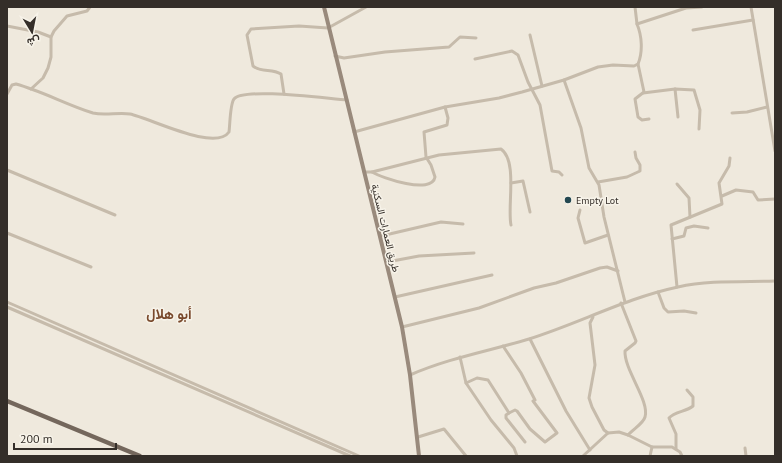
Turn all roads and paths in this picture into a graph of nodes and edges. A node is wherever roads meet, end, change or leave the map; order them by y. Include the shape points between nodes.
1 (90, 7) edge
2 (324, 7) edge
3 (366, 7) edge
4 (635, 7) edge
5 (702, 7) edge
6 (751, 7) edge
7 (698, 8) edge
8 (753, 20) junction
9 (637, 24) junction
10 (7, 26) edge
11 (328, 28) junction
12 (694, 30) dead end
13 (530, 35) dead end
14 (51, 37) junction
15 (476, 38) dead end
16 (335, 56) junction
17 (475, 58) dead end
18 (638, 64) junction
19 (564, 80) junction
20 (542, 86) junction
21 (31, 89) junction
22 (531, 89) junction
23 (675, 90) junction
24 (643, 93) junction
25 (7, 94) edge
26 (284, 94) junction
27 (347, 100) junction
28 (445, 107) junction
29 (767, 107) junction
30 (732, 112) dead end
31 (678, 117) dead end
32 (649, 119) dead end
33 (699, 129) dead end
34 (354, 132) junction
35 (775, 151) edge
36 (635, 152) dead end
37 (426, 157) junction
38 (730, 158) dead end
39 (7, 170) edge
40 (364, 172) junction
41 (372, 172) junction
42 (562, 175) dead end
43 (598, 182) junction
44 (512, 183) junction
45 (677, 184) dead end
46 (722, 196) junction
47 (775, 199) edge
48 (580, 210) dead end
49 (530, 212) dead end
50 (115, 215) dead end
51 (690, 217) junction
52 (463, 224) dead end
53 (511, 225) dead end
54 (708, 228) dead end
55 (7, 233) edge
56 (608, 235) junction
57 (381, 236) junction
58 (672, 239) junction
59 (474, 253) dead end
60 (387, 262) junction
61 (91, 267) dead end
62 (618, 271) junction
63 (492, 275) dead end
64 (775, 281) edge
65 (677, 287) junction
66 (658, 292) junction
67 (395, 297) junction
68 (7, 302) edge
69 (625, 302) junction
70 (621, 303) junction
71 (7, 307) edge
72 (696, 313) dead end
73 (593, 317) junction
74 (402, 327) junction
75 (530, 339) junction
76 (503, 346) junction
77 (460, 357) junction
78 (410, 375) junction
79 (466, 383) junction
80 (687, 390) dead end
81 (7, 401) edge
82 (509, 413) junction
83 (608, 433) junction
84 (628, 435) junction
85 (418, 437) junction
86 (525, 442) dead end
87 (652, 447) junction
88 (745, 448) dead end
89 (676, 449) junction
90 (590, 450) junction
91 (140, 456) edge
92 (350, 456) edge
93 (359, 456) edge
94 (420, 456) edge
95 (466, 456) edge
96 (517, 456) edge
97 (583, 456) edge
98 (650, 456) edge
99 (682, 456) edge
100 (746, 456) edge

1 - 14 street via 87,11 67,16
2 - 11 main road, طريق العمارات السكنية
3 - 11 street
4 - 9 street
5 - 7 street
6 - 8 street
7 - 9 street via 686,8
8 - 12 street
8 - 29 street
9 - 18 street via 641,51
10 - 14 street
11 - 16 main road, طريق العمارات السكنية
11 - 26 street via 299,26 249,31 247,35 253,66 263,71 277,71 281,74
13 - 20 street
14 - 21 street via 48,68 43,78
15 - 16 street via 460,37 449,47 344,58
16 - 27 main road, طريق العمارات السكنية
17 - 22 street via 515,51
18 - 19 street via 598,67
18 - 24 street
19 - 20 street
19 - 43 street via 581,128 588,168
20 - 22 street
21 - 25 street via 16,84 12,85
21 - 26 street via 95,113 129,114 195,136 216,139 224,137 229,132 232,102 237,97 250,94
22 - 28 street via 500,98
22 - 42 street via 540,105 551,171 560,172
23 - 24 street
23 - 31 street
23 - 33 street via 694,91 700,112
24 - 32 street via 635,99 638,117 642,120
26 - 27 street
27 - 34 main road, طريق العمارات السكنية
28 - 34 street
28 - 37 street via 447,126 424,132
29 - 30 street via 747,112
29 - 35 street
34 - 40 main road, طريق العمارات السكنية
36 - 43 street via 640,171 627,177
37 - 41 street
37 - 41 street via 435,177 427,185 417,186
37 - 44 street via 501,149 506,156
38 - 46 street via 729,168 719,183
39 - 50 street
40 - 41 street
40 - 57 main road, طريق العمارات السكنية
43 - 56 street
44 - 49 street via 524,182
44 - 53 street via 509,215
45 - 51 street via 689,198
46 - 47 street via 739,190 753,192 758,200
46 - 51 street via 722,204
48 - 56 street via 578,218 585,243
51 - 58 street via 671,225
52 - 57 street via 441,222
54 - 58 street via 686,228 684,236
55 - 61 street
56 - 62 street
57 - 60 main road, طريق العمارات السكنية
58 - 65 street
59 - 60 street via 419,256
60 - 67 main road, طريق العمارات السكنية
62 - 69 street
62 - 74 street via 607,267 600,268 479,308
63 - 67 street
64 - 65 street
65 - 66 street
66 - 69 street
66 - 72 street via 668,312
67 - 74 main road, طريق العمارات السكنية
68 - 93 street
69 - 70 street
70 - 73 street
70 - 84 street via 636,341 625,351 626,363 643,401 645,413 642,421
71 - 92 street
73 - 75 street
73 - 83 street via 590,323 595,365 589,398 600,423
74 - 78 main road, طريق العمارات السكنية
75 - 76 street
75 - 90 street via 566,411
76 - 77 street
76 - 82 street via 524,378 535,400 533,401 557,433 545,442 530,429 517,411
77 - 78 street
77 - 79 street
78 - 85 main road, طريق العمارات السكنية
79 - 82 street via 477,378 488,380
79 - 96 street via 514,448
80 - 89 street via 694,397 693,406 669,418 677,439
81 - 91 main road
82 - 86 street via 506,418
83 - 84 street via 619,432
83 - 90 street
84 - 87 street
85 - 94 main road, طريق العمارات السكنية
85 - 95 street via 444,429
87 - 89 street
87 - 98 street
88 - 100 street
89 - 99 street
90 - 97 street

